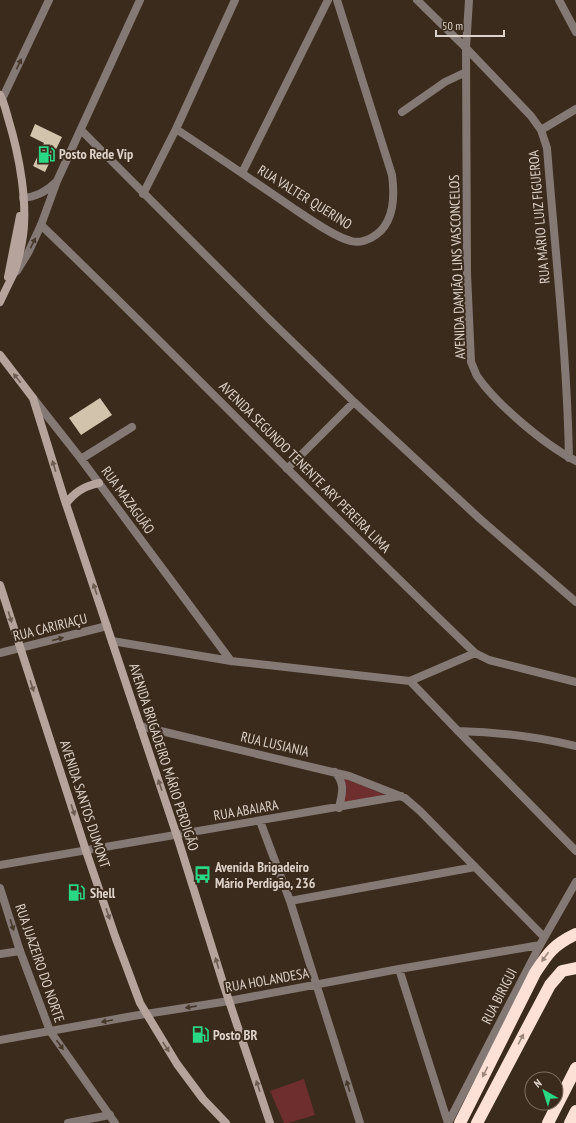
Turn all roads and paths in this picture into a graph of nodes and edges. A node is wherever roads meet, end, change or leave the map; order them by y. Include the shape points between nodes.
1 (49, 0) edge
2 (140, 0) edge
3 (235, 0) edge
4 (328, 0) edge
5 (337, 0) edge
6 (417, 0) edge
7 (469, 0) edge
8 (559, 0) edge
9 (576, 32) edge
10 (466, 48) junction
11 (466, 72) junction
12 (1, 97) edge
13 (576, 109) edge
14 (402, 112) dead end
15 (176, 129) junction
16 (81, 130) junction
17 (541, 130) junction
18 (242, 173) junction
19 (57, 181) junction
20 (144, 194) junction
21 (23, 198) junction
22 (42, 225) junction
23 (13, 276) junction
24 (7, 284) junction
25 (0, 302) edge
26 (0, 356) edge
27 (33, 398) junction
28 (354, 402) junction
29 (132, 427) dead end
30 (82, 459) junction
31 (572, 459) edge
32 (287, 469) junction
33 (99, 483) junction
34 (66, 504) junction
35 (0, 585) edge
36 (576, 602) edge
37 (107, 626) junction
38 (112, 641) junction
39 (20, 649) junction
40 (0, 653) edge
41 (475, 653) junction
42 (232, 661) junction
43 (410, 680) junction
44 (576, 682) edge
45 (140, 726) junction
46 (458, 731) junction
47 (576, 746) edge
48 (336, 772) junction
49 (402, 796) junction
50 (339, 808) junction
51 (260, 820) junction
52 (177, 836) junction
53 (86, 851) junction
54 (576, 851) edge
55 (0, 865) edge
56 (475, 867) junction
57 (576, 882) edge
58 (0, 888) edge
59 (290, 901) junction
60 (576, 934) edge
61 (544, 936) junction
62 (540, 945) junction
63 (20, 951) junction
64 (0, 954) edge
65 (576, 968) edge
66 (399, 969) junction
67 (316, 984) junction
68 (229, 1001) junction
69 (146, 1014) junction
70 (50, 1031) junction
71 (0, 1040) edge
72 (576, 1068) edge
73 (576, 1111) edge
74 (110, 1115) junction
75 (68, 1123) edge
76 (115, 1123) edge
77 (226, 1123) edge
78 (270, 1123) edge
79 (360, 1123) edge
80 (448, 1123) edge
81 (460, 1123) edge
82 (477, 1123) edge
83 (548, 1123) edge
84 (570, 1123) edge

12 -> 1 street
2 - 16 street
3 - 15 street
4 - 18 street
5 - 18 street, RUA VALTER QUERINO via 392,176 394,193 386,225 377,235 364,241 351,241 309,219
6 - 10 street, RUA MÁRIO LUIZ FIGUEROA
7 - 10 street, AVENIDA DAMIÃO LINS VASCONCELOS
8 - 9 street
10 - 11 street, AVENIDA DAMIÃO LINS VASCONCELOS
10 - 17 street, RUA MÁRIO LUIZ FIGUEROA via 531,116
11 - 14 street via 445,82
11 - 31 street, AVENIDA DAMIÃO LINS VASCONCELOS via 467,274 471,362 476,374 504,405 544,440
12 - 21 main road via 13,135
13 - 17 street
15 - 18 street, RUA VALTER QUERINO
15 - 20 street
16 - 19 street
16 - 20 street
17 - 31 street, RUA MÁRIO LUIZ FIGUEROA via 547,148
19 - 21 street via 41,193
19 - 22 street
20 - 28 street
21 - 23 main road via 24,228
21 - 24 main road
23 -> 22 street
22 - 32 street, AVENIDA SEGUNDO TENENTE ARY PEREIRA LIMA
23 - 24 main road
24 - 25 main road
27 -> 26 main road, RUA MAZAGUÃO
27 - 30 street, RUA MAZAGUÃO
34 -> 27 main road, AVENIDA BRIGADEIRO MÁRIO PERDIGÃO
28 - 32 street
28 - 36 street via 480,519
29 - 30 street
30 - 33 street, RUA MAZAGUÃO
32 - 41 street, AVENIDA SEGUNDO TENENTE ARY PEREIRA LIMA
33 - 34 main road via 75,493
33 - 42 street, RUA MAZAGUÃO
37 -> 34 main road, AVENIDA BRIGADEIRO MÁRIO PERDIGÃO
35 -> 39 main road, AVENIDA SANTOS DUMONT
37 - 38 main road, AVENIDA BRIGADEIRO MÁRIO PERDIGÃO
39 -> 37 street, RUA CARIRIAÇU
38 - 42 street
38 - 45 main road, AVENIDA BRIGADEIRO MÁRIO PERDIGÃO
39 - 40 street, RUA CARIRIAÇU
39 -> 53 main road, AVENIDA SANTOS DUMONT
41 - 43 street
41 - 44 street, AVENIDA SEGUNDO TENENTE ARY PEREIRA LIMA via 489,660
42 - 43 street
43 - 46 street
45 - 48 street, RUA LUSIANIA
52 -> 45 main road, AVENIDA BRIGADEIRO MÁRIO PERDIGÃO
46 - 47 street via 512,734
46 - 54 street
48 - 49 street, RUA LUSIANIA
48 - 50 street via 343,785
49 - 50 street, RUA ABAIARA
49 - 56 street, RUA LUSIANIA via 414,804
50 - 51 street, RUA ABAIARA
51 - 52 street, RUA ABAIARA
51 - 59 street
52 - 53 street, RUA ABAIARA
68 -> 52 main road, AVENIDA BRIGADEIRO MÁRIO PERDIGÃO
53 - 55 street, RUA ABAIARA
53 -> 69 main road, AVENIDA SANTOS DUMONT via 118,944
56 - 59 street
56 - 61 street, RUA LUSIANIA
57 - 61 street, RUA BIRIGUI
58 -> 63 street, RUA JUAZEIRO DO NORTE
59 - 67 street
60 -> 81 highway via 547,954 535,973
61 - 62 street, RUA BIRIGUI
62 - 66 street, RUA HOLANDESA
62 - 80 street, RUA BIRIGUI
63 - 64 street
63 - 70 street, RUA JUAZEIRO DO NORTE
82 -> 65 highway via 550,984 562,971
66 - 67 street, RUA HOLANDESA
66 - 80 street
67 - 68 street, RUA HOLANDESA
79 -> 67 street
68 -> 69 street, RUA HOLANDESA
78 -> 68 main road, AVENIDA BRIGADEIRO MÁRIO PERDIGÃO
69 -> 70 street, RUA HOLANDESA
69 -> 77 main road, AVENIDA SANTOS DUMONT via 177,1064 203,1099
70 - 71 street, RUA HOLANDESA
70 -> 74 street, RUA JUAZEIRO DO NORTE
72 - 83 highway
73 - 84 highway
74 - 75 street
74 - 76 street, RUA JUAZEIRO DO NORTE

